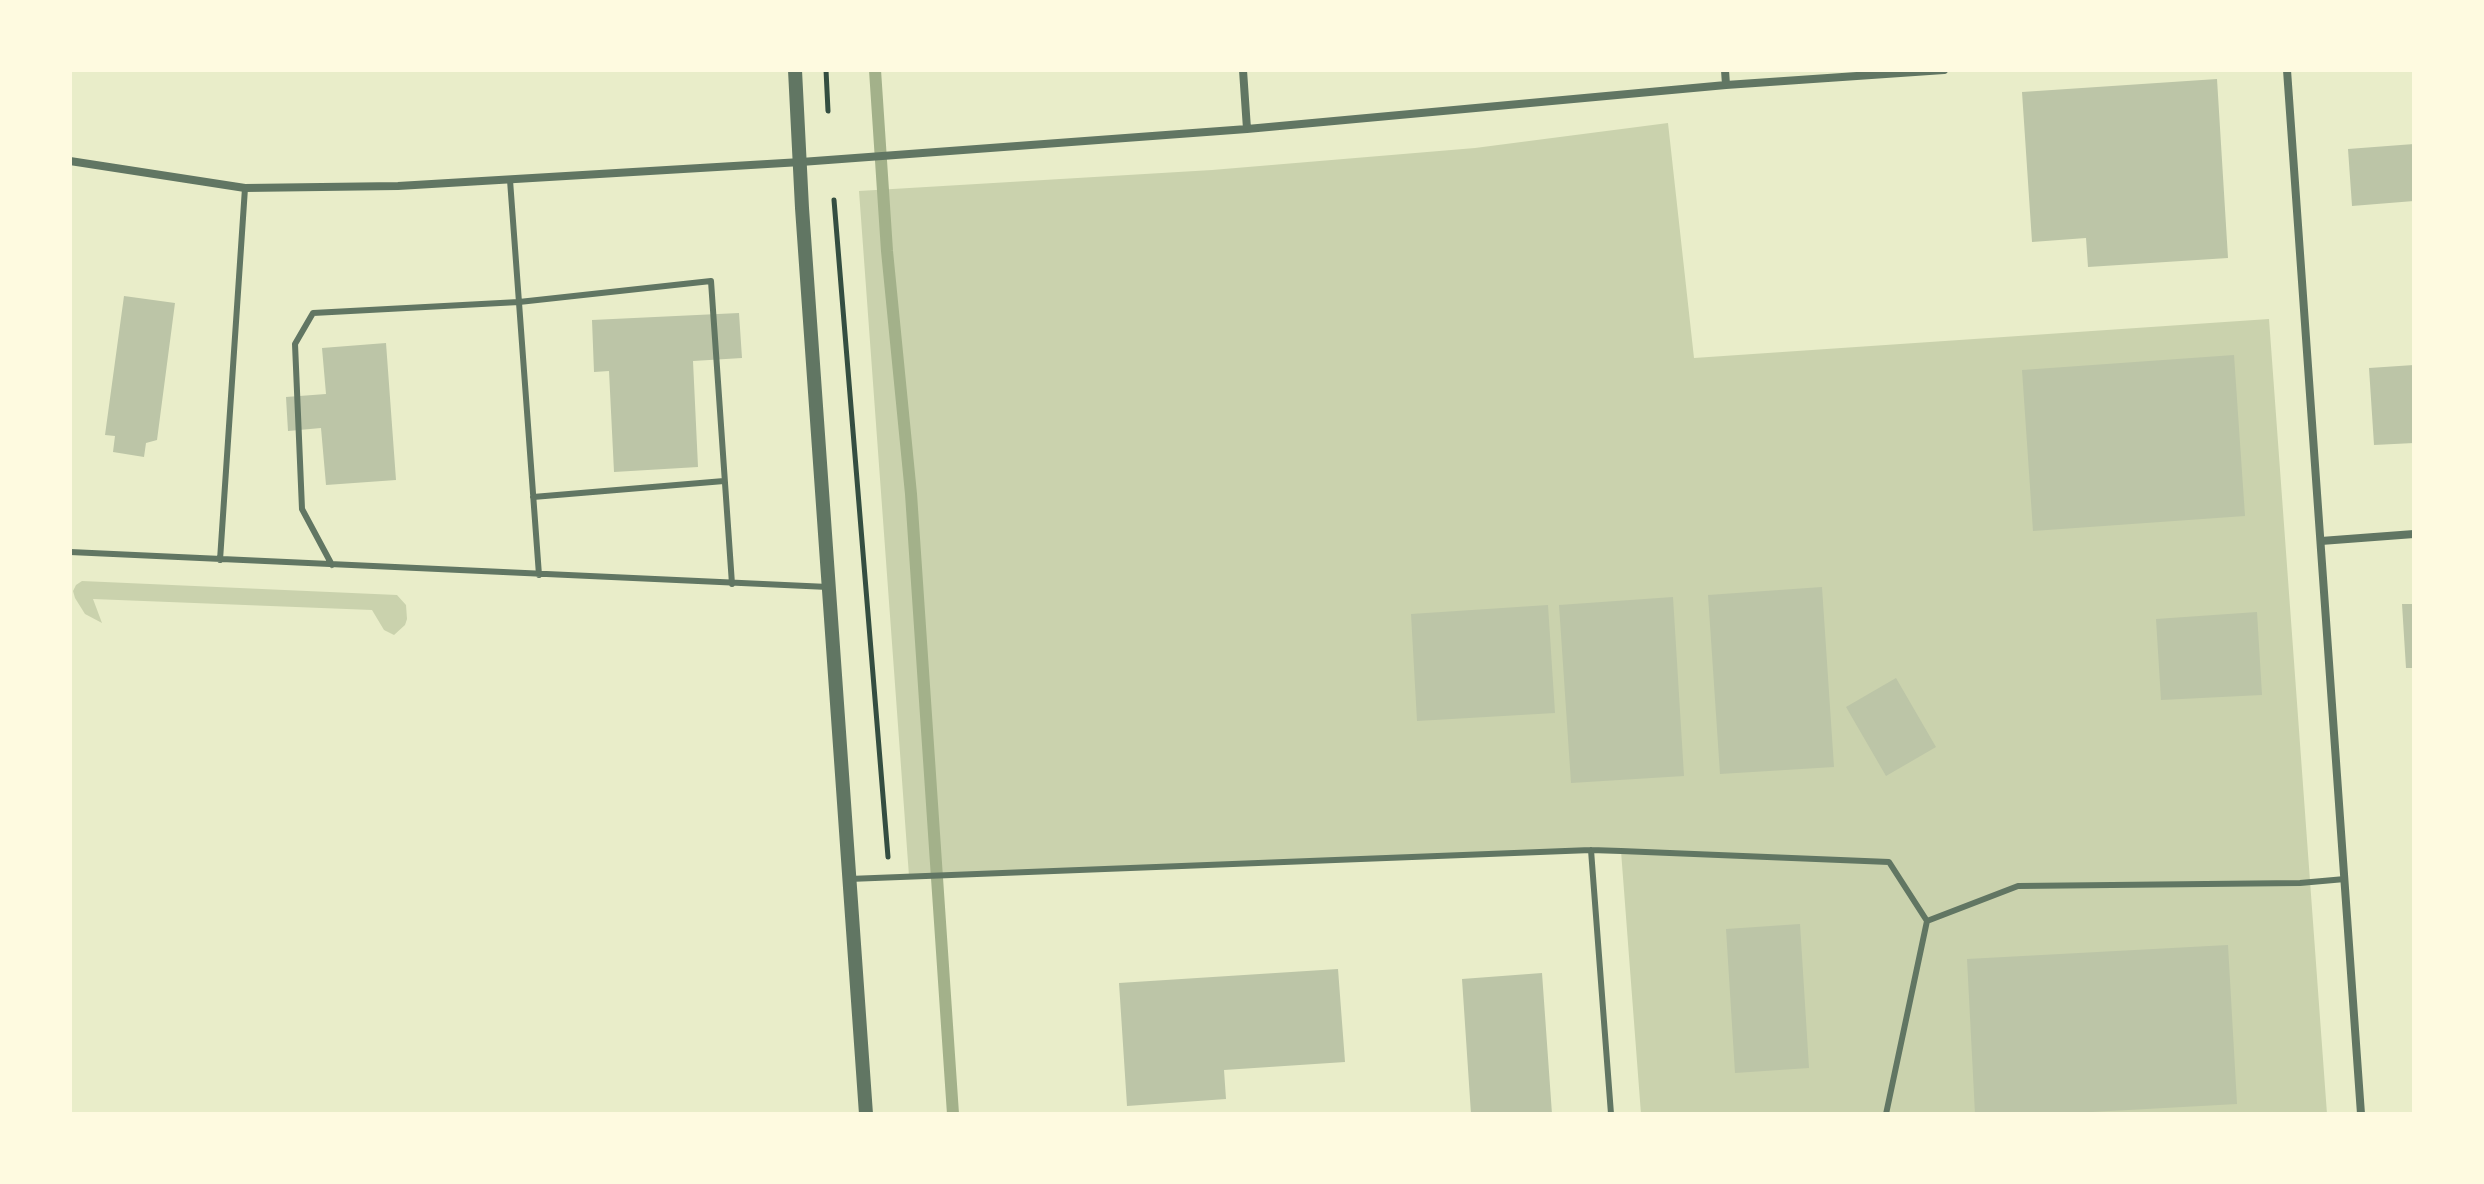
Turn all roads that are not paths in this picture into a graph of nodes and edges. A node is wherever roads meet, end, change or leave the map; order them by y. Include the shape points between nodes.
1 (795, 70) edge
2 (1243, 70) edge
3 (1725, 70) edge
4 (1944, 70) edge
5 (2287, 70) edge
6 (1726, 85) junction
7 (1247, 129) junction
8 (70, 161) edge
9 (801, 162) junction
10 (510, 180) junction
11 (245, 188) junction
12 (519, 302) junction
13 (724, 481) junction
14 (533, 497) junction
15 (2414, 534) edge
16 (2321, 541) junction
17 (70, 552) edge
18 (220, 560) junction
19 (332, 565) junction
20 (539, 575) junction
21 (732, 584) junction
22 (828, 587) junction
23 (1591, 850) junction
24 (849, 879) junction
25 (2345, 879) junction
26 (1927, 921) junction
27 (866, 1114) edge
28 (1611, 1114) edge
29 (1886, 1114) edge
30 (2361, 1114) edge

1 - 9 street
2 - 7 street
3 - 6 street
4 - 6 street
5 - 16 street
6 - 7 street
7 - 9 street
8 - 11 street
9 - 10 street
9 - 22 street
10 - 11 street
10 - 12 lane
11 - 18 lane
12 - 13 lane via 711,281
12 - 14 lane
12 - 19 lane via 313,313 295,344 302,509
13 - 14 lane
13 - 21 lane
14 - 20 lane
15 - 16 street
16 - 25 street
17 - 18 lane
18 - 19 lane
19 - 20 lane
20 - 21 lane
21 - 22 lane
22 - 24 street
23 - 24 lane
23 - 26 lane via 1889,862
23 - 28 lane
24 - 27 street
25 - 26 lane via 2018,886
25 - 30 street
26 - 29 lane

